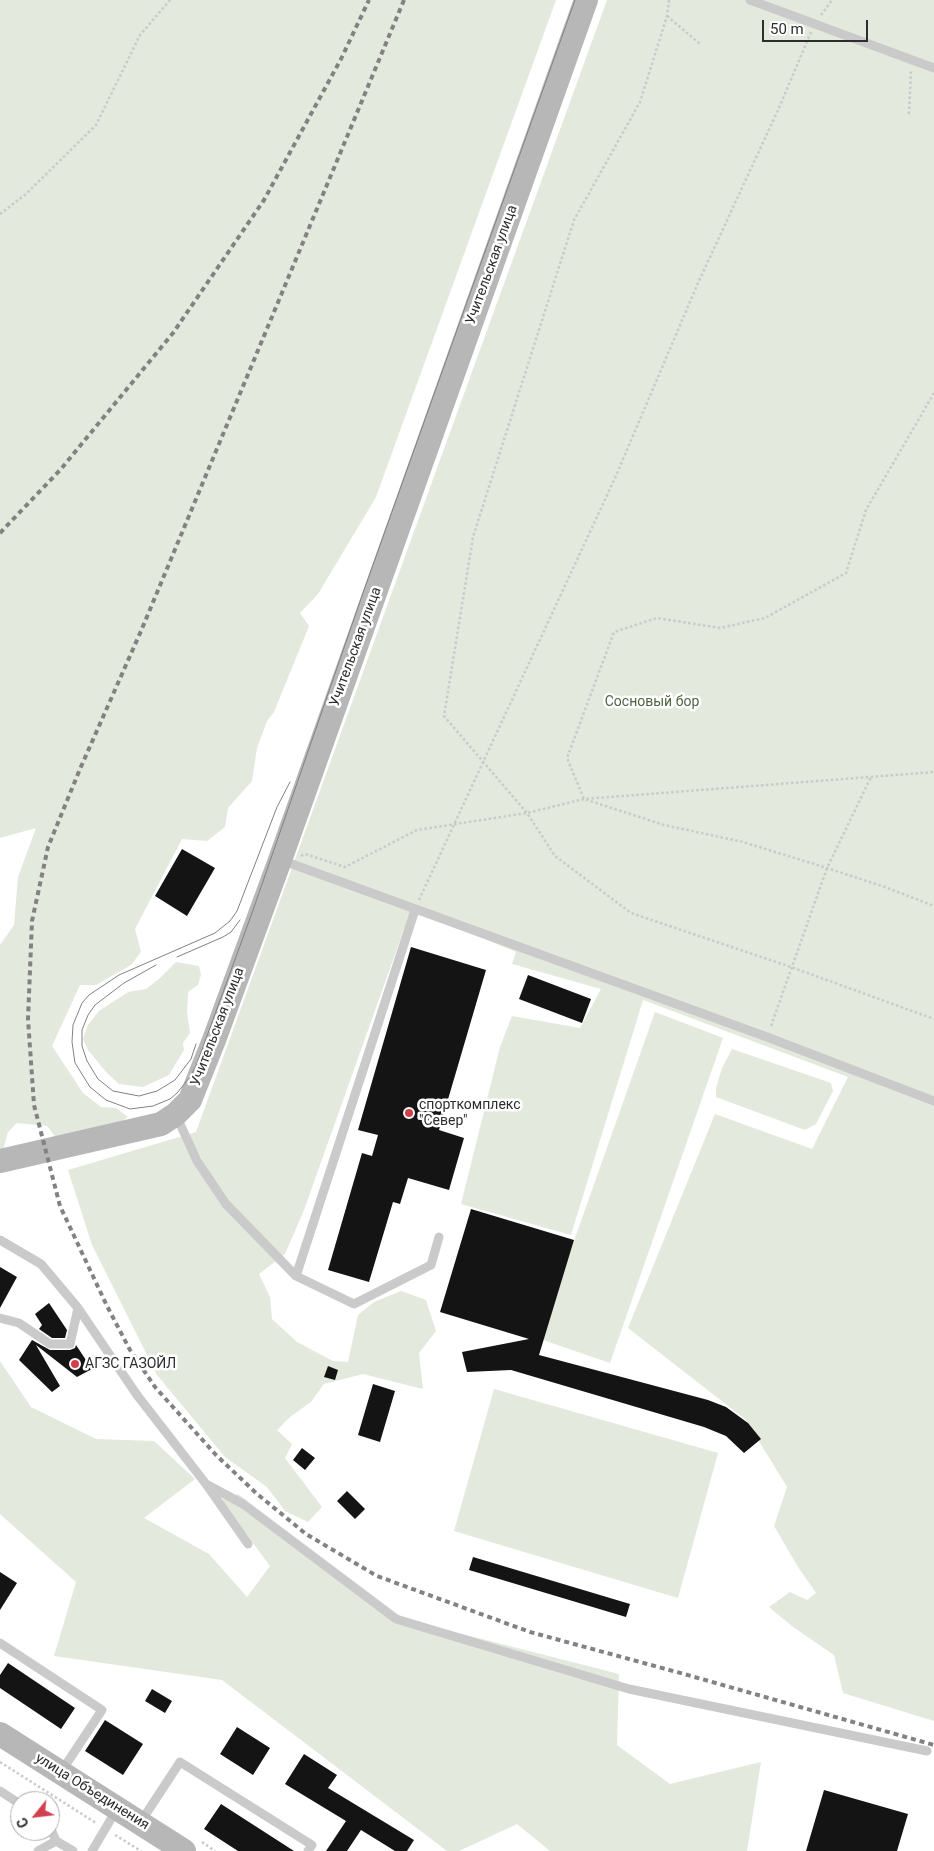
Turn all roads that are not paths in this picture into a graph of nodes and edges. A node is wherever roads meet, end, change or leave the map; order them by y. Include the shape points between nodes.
1 (586, 0) edge
2 (750, 0) edge
3 (934, 68) edge
4 (285, 862) junction
5 (415, 910) junction
6 (934, 1101) edge
7 (176, 1114) junction
8 (0, 1161) edge
9 (439, 1237) dead end
10 (0, 1240) edge
11 (296, 1276) junction
12 (78, 1308) junction
13 (0, 1318) edge
14 (206, 1484) junction
15 (248, 1544) dead end
16 (0, 1643) edge
17 (0, 1734) edge
18 (927, 1751) dead end
19 (61, 1772) junction
20 (117, 1809) junction
21 (140, 1823) junction
22 (56, 1841) joint
23 (38, 1851) edge
24 (73, 1851) edge
25 (92, 1851) edge
26 (184, 1851) edge
27 (308, 1851) edge

1 - 4 main road, Учительская улица
2 - 3 lane
4 - 5 lane
4 - 7 main road, Учительская улица via 190,1100
5 - 6 lane
5 - 11 lane
7 - 8 main road, Учительская улица via 161,1124 144,1129
7 - 11 lane via 197,1161 226,1204
9 - 11 lane via 431,1265 354,1304
10 - 12 lane via 41,1264
12 - 13 lane via 70,1344 50,1344 18,1323
12 - 14 lane via 137,1395
14 - 15 lane
14 - 18 lane via 243,1504 396,1619 629,1689
16 - 19 lane via 102,1710
17 - 19 main road, улица Объединения
19 - 20 main road, улица Объединения
20 - 21 main road, улица Объединения
20 - 25 lane
21 - 26 main road, улица Объединения
21 - 27 lane via 180,1762 312,1845
22 - 23 lane
22 - 24 lane

